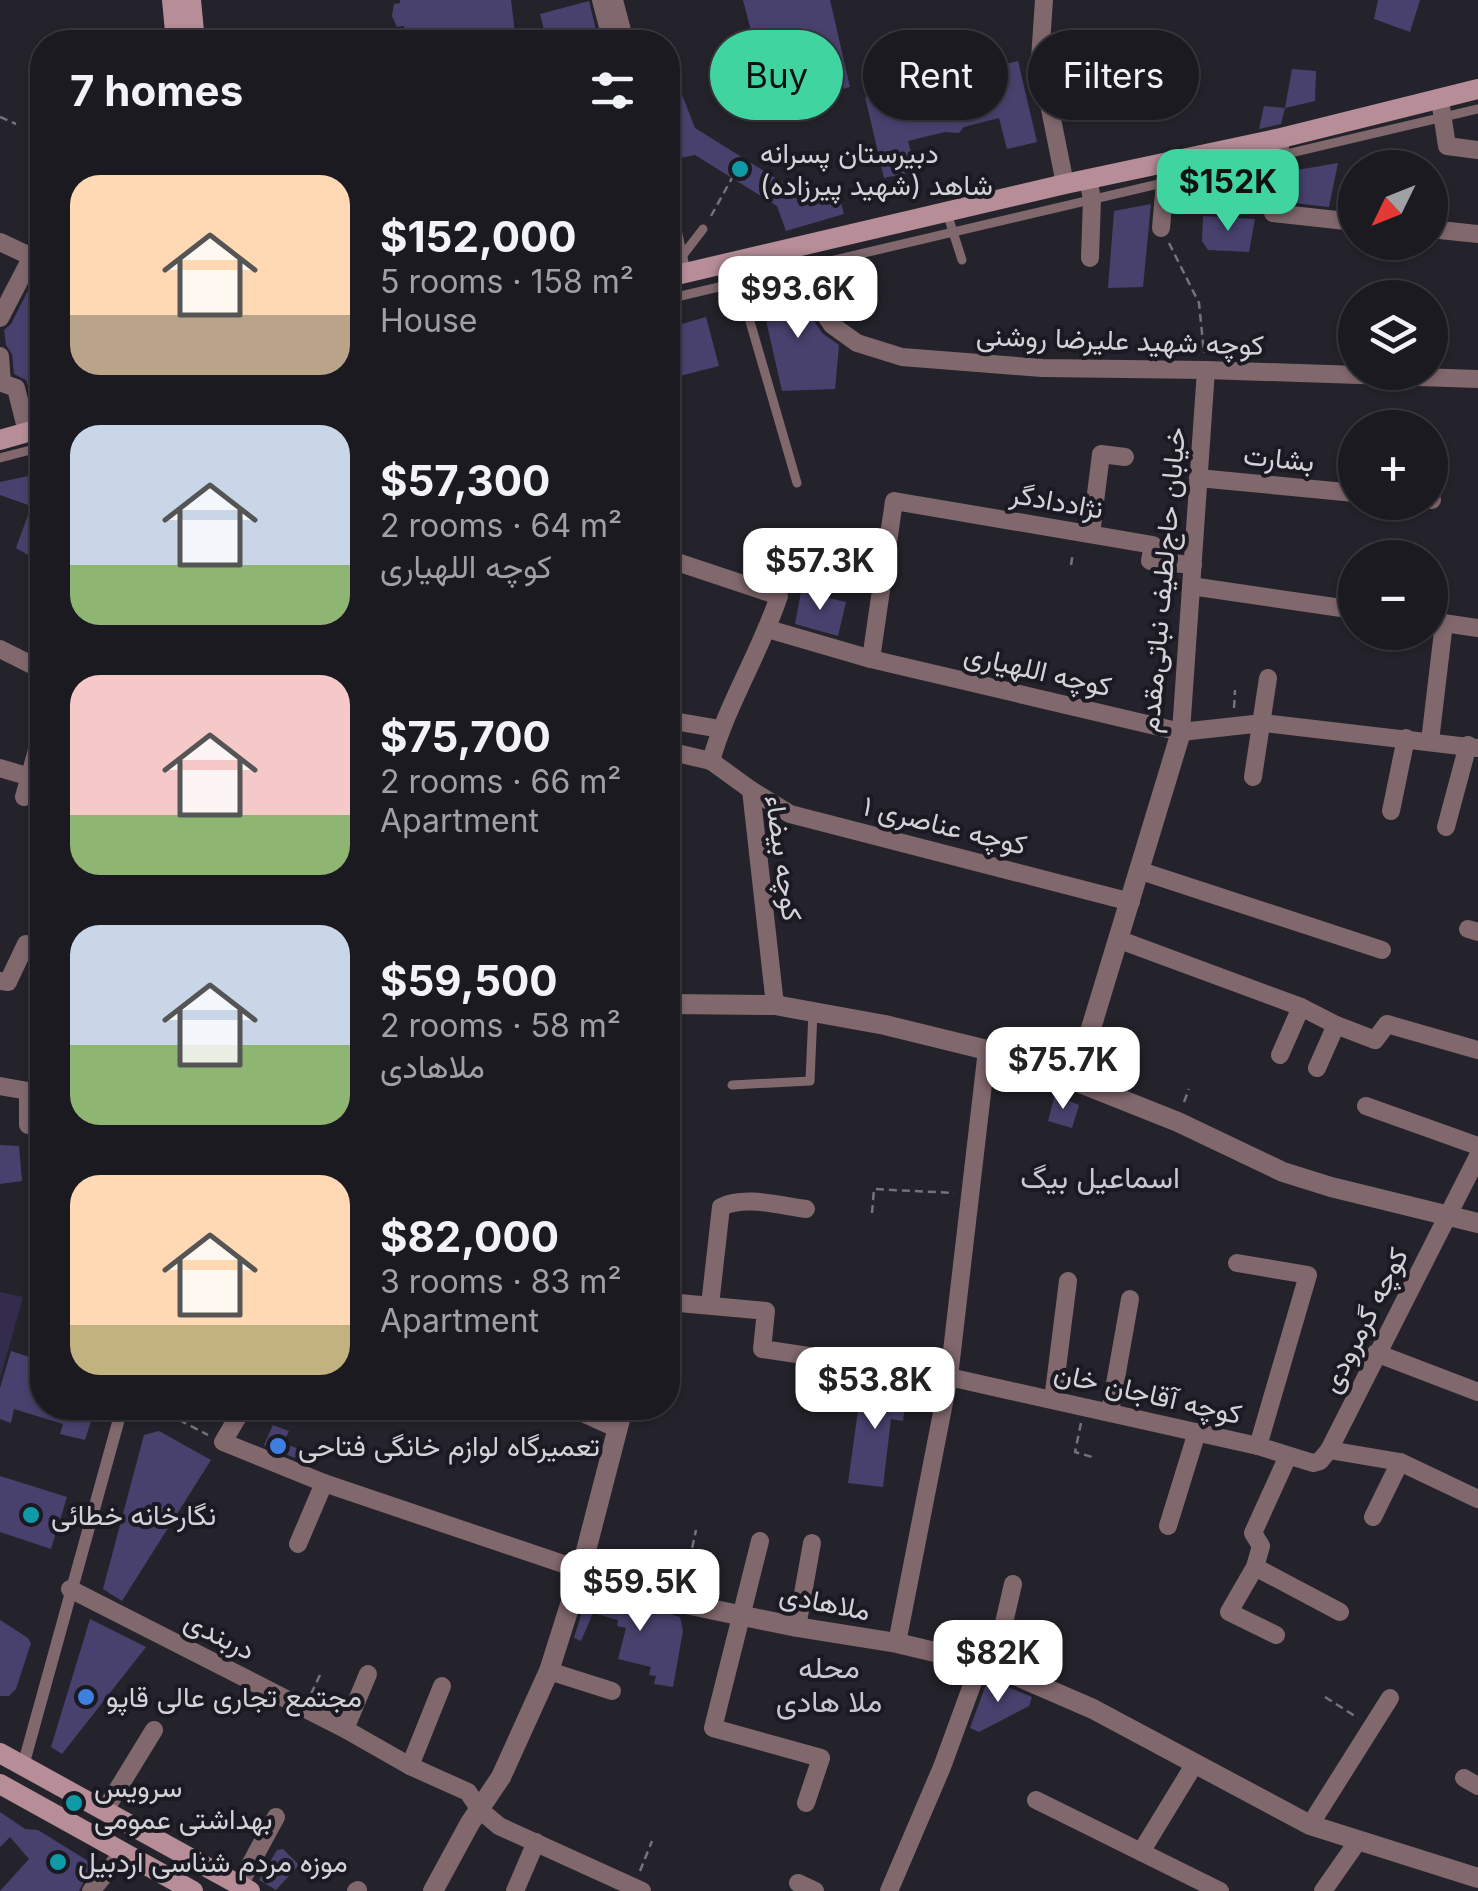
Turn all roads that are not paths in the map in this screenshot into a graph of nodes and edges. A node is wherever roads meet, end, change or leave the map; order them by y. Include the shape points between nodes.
1 (172, 0) edge
2 (191, 0) edge
3 (601, 0) edge
4 (614, 0) edge
5 (1044, 0) edge
6 (1031, 15) dead end
7 (175, 30) edge
8 (195, 30) edge
9 (609, 30) edge
10 (622, 30) edge
11 (1034, 30) edge
12 (1042, 30) edge
13 (1478, 89) edge
14 (1441, 108) junction
15 (1478, 109) edge
16 (1052, 120) edge
17 (1279, 147) junction
18 (1478, 150) edge
19 (1164, 173) junction
20 (1090, 189) junction
21 (1067, 194) junction
22 (1338, 220) edge
23 (950, 222) junction
24 (1161, 228) road end
25 (702, 229) road end
26 (1448, 231) edge
27 (1478, 234) edge
28 (0, 242) edge
29 (30, 255) edge
30 (808, 256) junction
31 (1090, 258) dead end
32 (30, 260) edge
33 (962, 260) dead end
34 (680, 262) edge
35 (680, 272) edge
36 (736, 273) junction
37 (680, 294) edge
38 (0, 318) edge
39 (0, 356) edge
40 (1206, 370) junction
41 (1478, 379) edge
42 (30, 422) edge
43 (30, 434) edge
44 (0, 436) edge
45 (30, 437) edge
46 (1125, 457) dead end
47 (0, 458) edge
48 (1198, 478) junction
49 (797, 483) dead end
50 (1338, 491) edge
51 (1091, 534) junction
52 (680, 563) edge
53 (1192, 565) junction
54 (1191, 586) junction
55 (1338, 608) edge
56 (1448, 624) edge
57 (768, 628) junction
58 (1478, 628) edge
59 (1435, 650) edge
60 (1, 653) edge
61 (870, 659) junction
62 (30, 665) edge
63 (1268, 678) dead end
64 (680, 722) edge
65 (1263, 723) junction
66 (720, 729) junction
67 (1181, 732) junction
68 (1406, 738) junction
69 (1430, 741) junction
70 (1473, 746) edge
71 (680, 754) edge
72 (711, 762) junction
73 (0, 768) edge
74 (30, 777) joint
75 (1253, 777) dead end
76 (752, 790) junction
77 (24, 797) dead end
78 (1391, 811) dead end
79 (1446, 827) dead end
80 (1141, 871) junction
81 (1130, 902) junction
82 (1120, 940) junction
83 (26, 944) dead end
84 (1382, 950) dead end
85 (0, 981) edge
86 (680, 1004) edge
87 (774, 1005) junction
88 (1301, 1007) junction
89 (813, 1012) junction
90 (1336, 1025) junction
91 (987, 1050) junction
92 (1478, 1050) edge
93 (1280, 1055) dead end
94 (1317, 1068) dead end
95 (1076, 1080) junction
96 (732, 1085) dead end
97 (0, 1086) edge
98 (1366, 1106) dead end
99 (30, 1125) edge
100 (1478, 1146) edge
101 (1478, 1156) edge
102 (806, 1209) dead end
103 (1448, 1216) junction
104 (1478, 1223) edge
105 (1237, 1263) dead end
106 (1068, 1281) dead end
107 (1130, 1299) dead end
108 (680, 1303) edge
109 (710, 1305) junction
110 (1376, 1353) junction
111 (949, 1377) junction
112 (1478, 1392) edge
113 (1053, 1400) junction
114 (1110, 1412) junction
115 (119, 1420) edge
116 (240, 1420) edge
117 (600, 1420) edge
118 (620, 1420) edge
119 (618, 1428) junction
120 (1197, 1432) junction
121 (1258, 1446) junction
122 (1330, 1450) junction
123 (1288, 1456) junction
124 (1400, 1462) junction
125 (324, 1483) junction
126 (1478, 1499) edge
127 (1373, 1517) dead end
128 (1168, 1526) dead end
129 (760, 1540) dead end
130 (298, 1544) dead end
131 (812, 1544) dead end
132 (1255, 1567) junction
133 (582, 1570) junction
134 (1013, 1584) dead end
135 (70, 1589) junction
136 (1340, 1612) dead end
137 (740, 1614) junction
138 (797, 1627) junction
139 (1276, 1636) dead end
140 (898, 1643) junction
141 (987, 1665) junction
142 (549, 1671) junction
143 (368, 1674) dead end
144 (442, 1686) dead end
145 (612, 1691) dead end
146 (1390, 1698) dead end
147 (345, 1729) junction
148 (154, 1730) dead end
149 (7, 1760) edge
150 (1194, 1764) junction
151 (410, 1766) junction
152 (6, 1788) edge
153 (1036, 1800) dead end
154 (806, 1803) dead end
155 (104, 1810) junction
156 (480, 1810) junction
157 (276, 1817) dead end
158 (1310, 1825) junction
159 (1358, 1841) junction
160 (536, 1842) junction
161 (1141, 1852) junction
162 (124, 1853) junction
163 (1478, 1878) edge
164 (244, 1888) edge
165 (636, 1890) edge
166 (91, 1891) edge
167 (193, 1891) edge
168 (433, 1891) edge
169 (515, 1891) edge
170 (889, 1891) edge
171 (1220, 1891) edge
172 (1323, 1891) edge

1 - 7 main road
2 - 8 main road
3 - 9 street
4 - 10 street
5 - 12 street
6 - 11 street
13 - 14 main road
14 - 15 lane
14 - 17 main road
14 - 18 street via 1447,146
16 - 21 street
17 - 19 main road
17 - 22 street via 1272,214
19 - 20 main road
19 - 24 street
20 - 21 main road
20 - 31 street
21 - 23 main road
23 - 30 main road
23 - 33 lane
25 - 34 lane
26 - 27 street
28 - 29 street
30 - 36 main road
30 - 40 street, کوچه شهید علیرضا روشنی via 821,310 832,325 889,354 1042,368
32 - 38 street
35 - 36 main road
36 - 37 lane
36 - 49 lane
39 - 42 street via 2,384 16,388
40 - 41 street, کوچه شهید علیرضا روشنی
40 - 48 street, خیابان حاج‌لطیف نباتی‌مقدم
43 - 44 main road
45 - 47 lane
46 - 51 street via 1100,454
48 - 50 street, بشارت
48 - 53 street, خیابان حاج‌لطیف نباتی‌مقدم
51 - 53 street, نژاددادگر via 1153,546 1150,561
51 - 61 street, نژاددادگر via 894,501
52 - 57 street via 780,596
53 - 54 street, خیابان حاج‌لطیف نباتی‌مقدم
54 - 55 street
54 - 67 street, خیابان حاج‌لطیف نباتی‌مقدم
56 - 58 street
57 - 61 street, کوچه اللهیاری
57 - 66 street
59 - 69 street
60 - 62 street
61 - 67 street, کوچه اللهیاری
63 - 65 street
64 - 66 street
65 - 67 street, کوچه اللهیاری
65 - 68 street, کوچه اللهیاری
65 - 75 street
66 - 72 street
67 - 80 street, خیابان حاج‌لطیف نباتی‌مقدم
68 - 69 street, کوچه اللهیاری
68 - 78 street
69 - 70 street, کوچه اللهیاری
70 - 79 street
71 - 72 street, کوچه بیضاء
72 - 76 street, کوچه بیضاء
73 - 74 street
74 - 77 street
76 - 81 street, کوچه عناصری ۱ via 790,814
76 - 87 street, کوچه بیضاء
80 - 81 street, خیابان حاج‌لطیف نباتی‌مقدم
80 - 84 street
81 - 82 street, خیابان حاج‌لطیف نباتی‌مقدم
82 - 88 street
82 - 95 street, خیابان حاج‌لطیف نباتی‌مقدم
83 - 85 street via 8,982
86 - 87 street
87 - 89 street
88 - 90 street
88 - 93 street
89 - 91 street
89 - 96 lane via 810,1081
90 - 92 street via 1375,1040 1388,1024
90 - 94 street
91 - 95 street
91 - 111 street
95 - 103 street via 1283,1172
97 - 99 street via 28,1091
98 - 100 street
101 - 103 street, کوچه گرمرودی
102 - 109 street via 746,1201 722,1207
103 - 104 street
103 - 110 street, کوچه گرمرودی
105 - 121 street via 1308,1275
106 - 113 street
107 - 114 street
108 - 109 street
109 - 111 street, کوچه آقاجان خان via 766,1311 762,1349
110 - 112 street
110 - 122 street, کوچه گرمرودی
111 - 113 street, کوچه آقاجان خان
111 - 140 street
113 - 114 street, کوچه آقاجان خان
114 - 120 street, کوچه آقاجان خان
115 - 135 street
116 - 125 street, ملاهادی via 231,1452
117 - 119 street
118 - 119 street
119 - 133 street
120 - 121 street, کوچه آقاجان خان
120 - 128 street
121 - 123 street, کوچه آقاجان خان
122 - 123 street, کوچه آقاجان خان via 1314,1463
122 - 124 street
123 - 132 street via 1253,1534 1261,1546
124 - 126 street
124 - 127 street
125 - 130 street
125 - 133 street, ملاهادی
129 - 137 street
131 - 138 street
132 - 136 street
132 - 139 street via 1230,1612
133 - 137 street, ملاهادی
133 - 142 street
134 - 141 street
135 - 147 street, دربندی
135 - 149 street
137 - 138 street, ملاهادی
137 - 154 street via 713,1728 820,1758
138 - 140 street, ملاهادی
140 - 141 street, ملاهادی
141 - 150 street, ملاهادی via 1093,1710
141 - 170 street
142 - 145 street
142 - 156 street
143 - 147 street
144 - 151 street
146 - 158 street
147 - 151 street, دربندی
148 - 155 street
149 - 155 main road
150 - 158 street, ملاهادی
150 - 161 street
151 - 156 street, دربندی via 468,1792
152 - 162 main road
153 - 161 street
155 - 164 main road
156 - 160 street, دربندی
156 - 168 street
157 - 164 street
158 - 159 street, ملاهادی
159 - 163 street, ملاهادی
159 - 172 street
160 - 165 street, دربندی
160 - 169 street
161 - 171 street
162 - 166 street
162 - 167 main road

